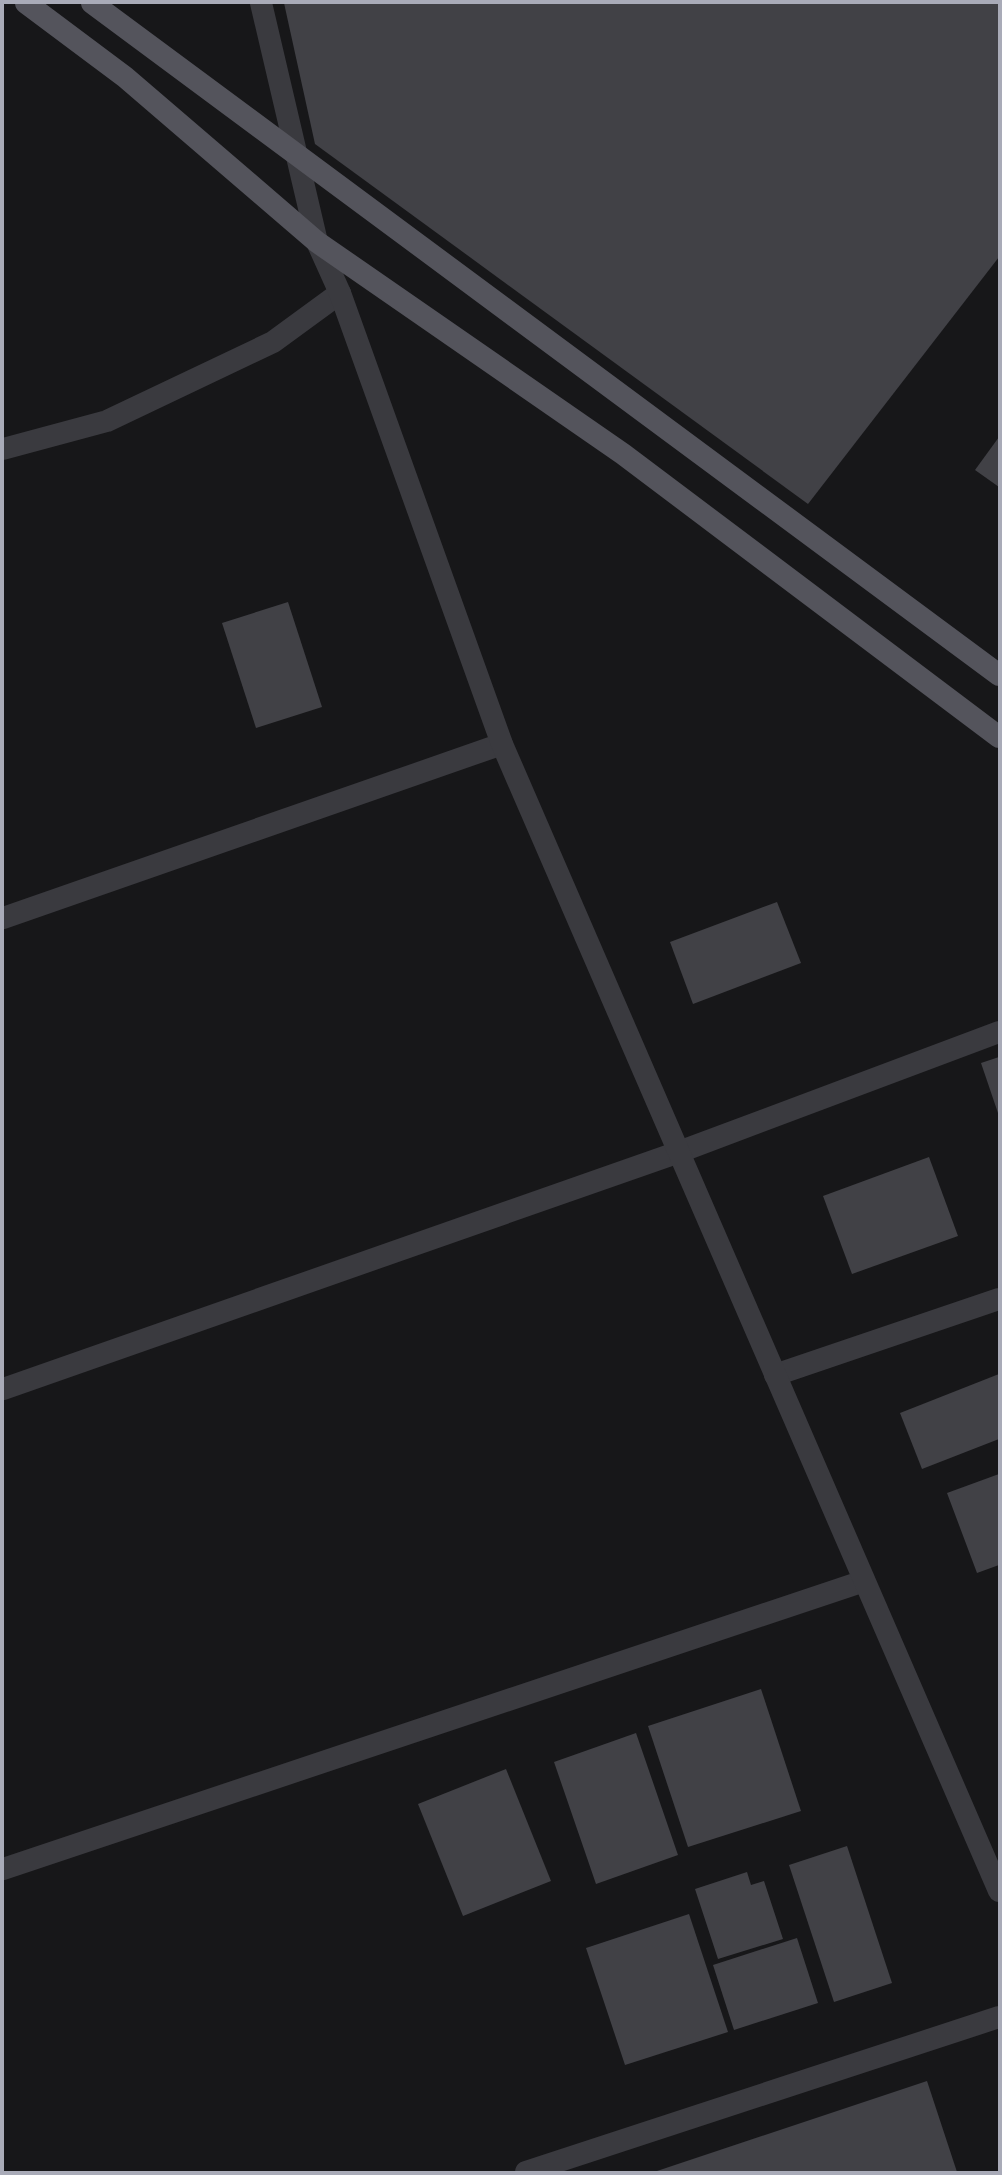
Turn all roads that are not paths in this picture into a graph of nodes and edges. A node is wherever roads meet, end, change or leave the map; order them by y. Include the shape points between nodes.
1 (26, 3) edge
2 (92, 3) edge
3 (261, 3) edge
4 (110, 11) edge
5 (297, 155) junction
6 (317, 242) junction
7 (340, 293) junction
8 (3, 449) edge
9 (999, 675) edge
10 (999, 737) edge
11 (502, 744) junction
12 (3, 918) edge
13 (999, 1032) edge
14 (678, 1152) junction
15 (999, 1299) edge
16 (775, 1375) junction
17 (3, 1389) edge
18 (864, 1581) junction
19 (3, 1869) edge
20 (999, 1891) edge
21 (999, 2017) edge
22 (526, 2172) edge

1 - 6 main road via 125,76
2 - 4 main road
3 - 5 street
4 - 5 main road
5 - 6 street
5 - 9 main road
6 - 7 street
6 - 10 main road via 622,454
7 - 8 street via 273,342 107,421
7 - 11 street
11 - 12 street
11 - 14 street
13 - 14 street
14 - 16 street
14 - 17 street
15 - 16 street
16 - 18 street
18 - 19 street
18 - 20 street
21 - 22 street

